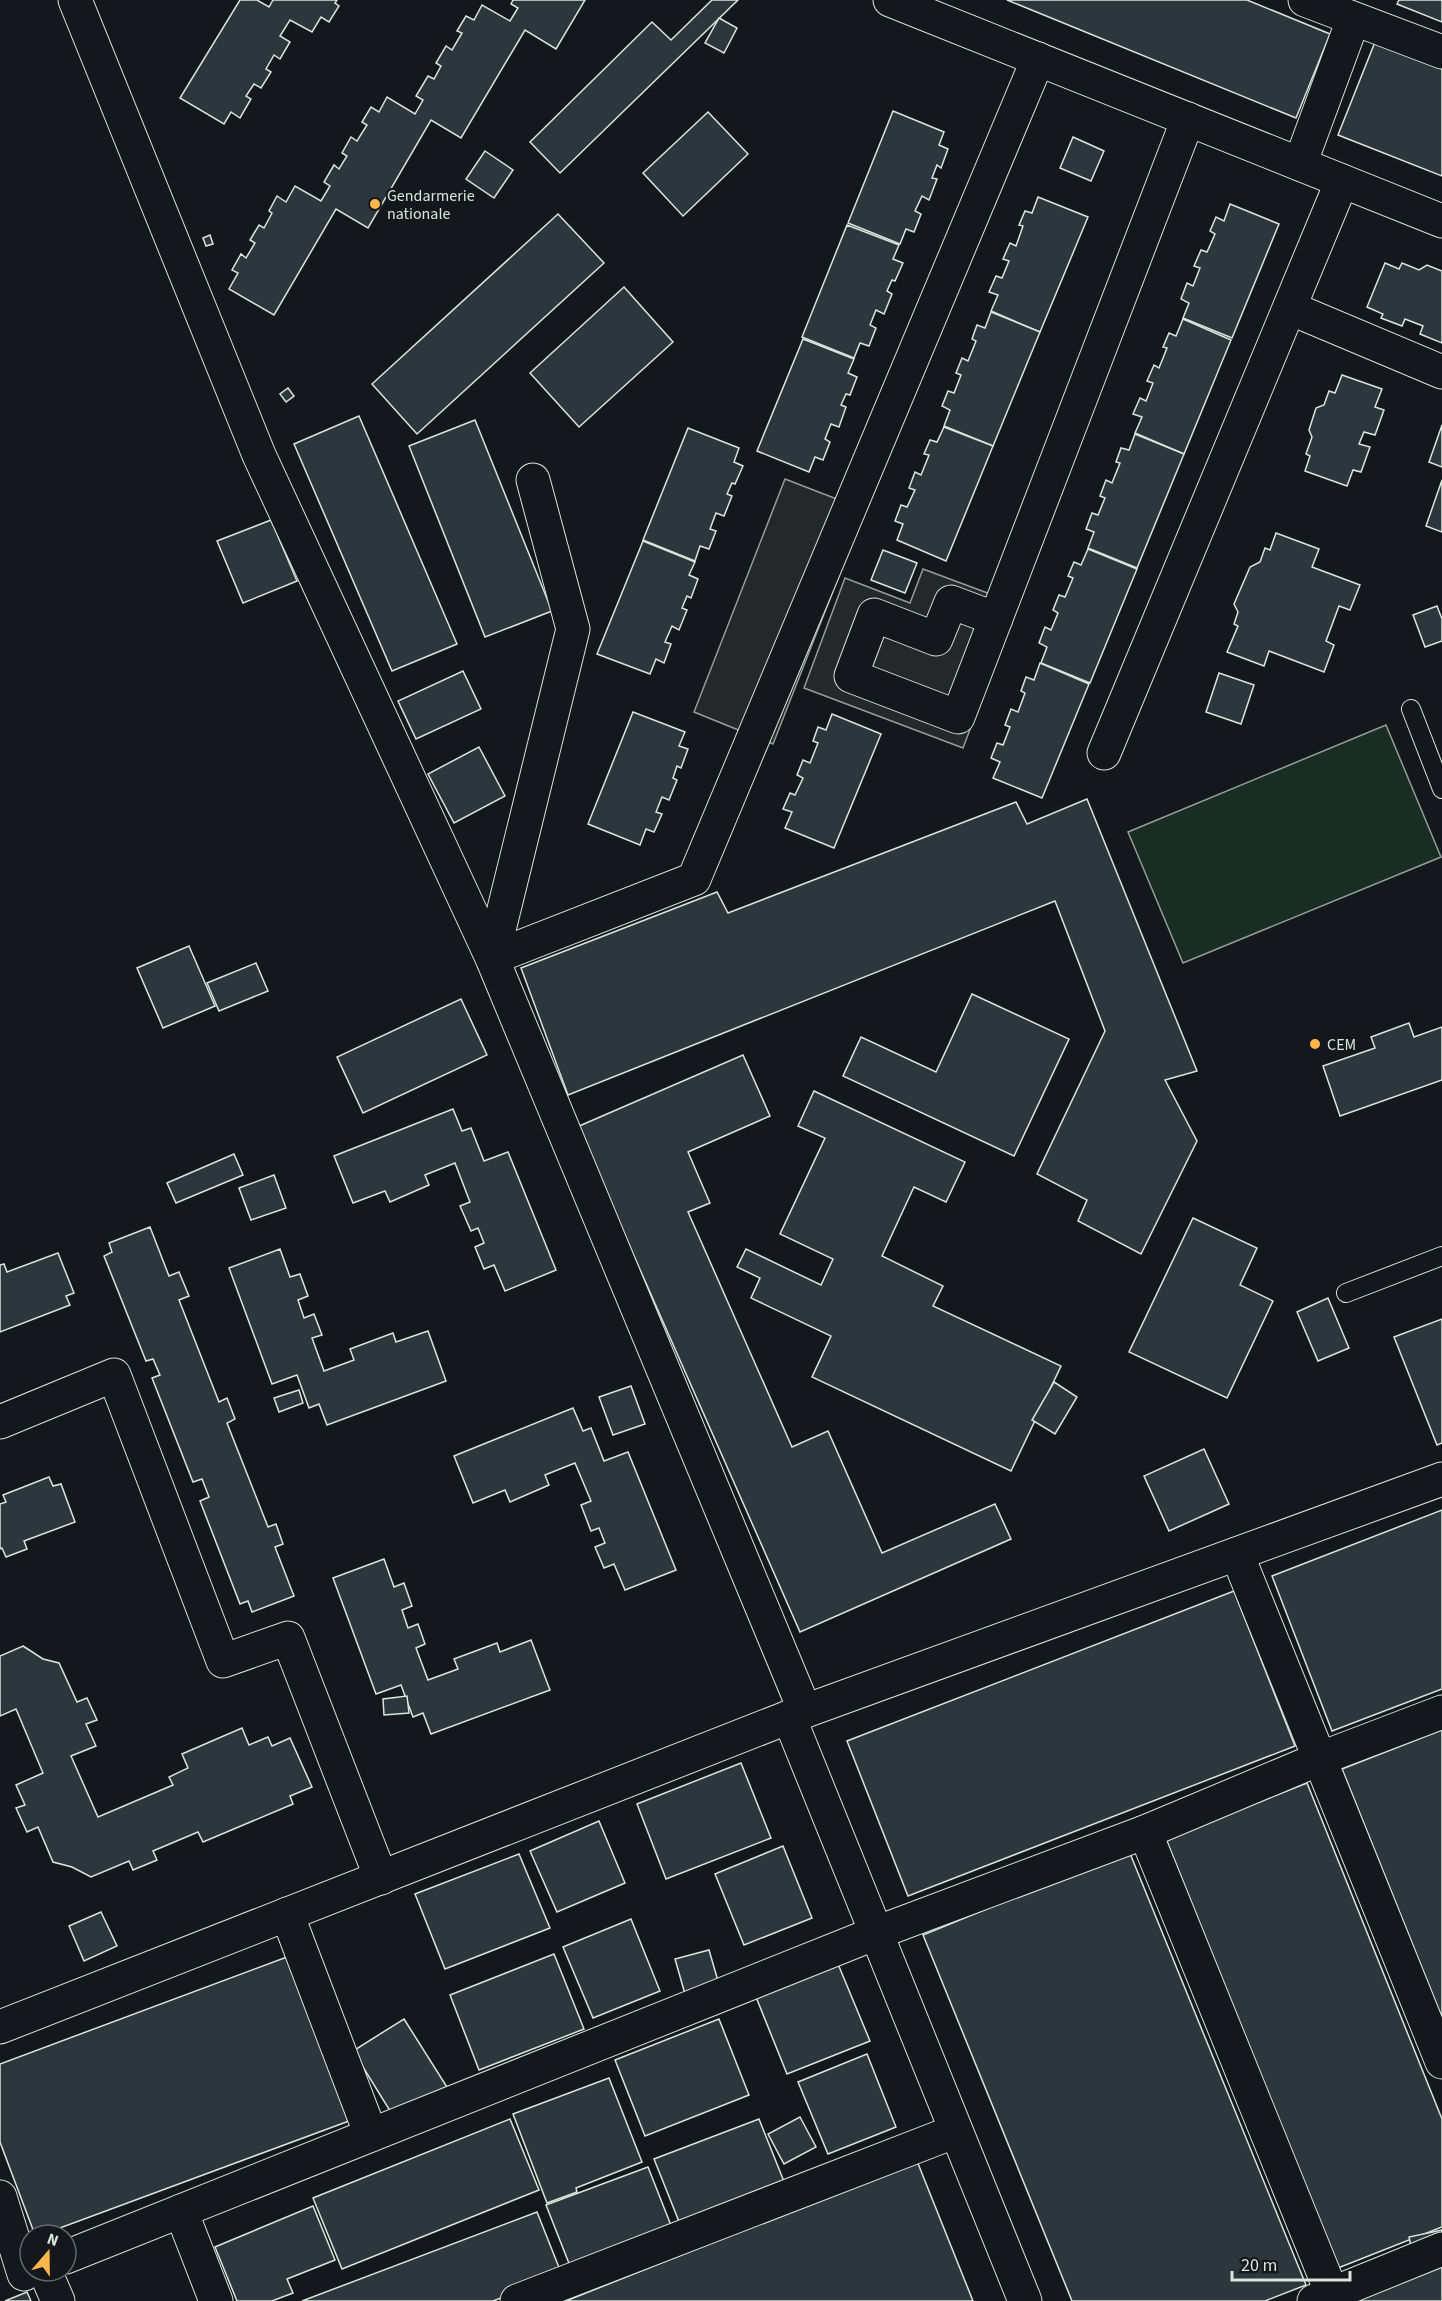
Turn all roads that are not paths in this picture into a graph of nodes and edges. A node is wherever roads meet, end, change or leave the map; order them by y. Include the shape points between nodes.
1 (75, 0) edge
2 (891, 0) edge
3 (1305, 0) edge
4 (1353, 20) junction
5 (1442, 52) edge
6 (1038, 59) junction
7 (1188, 119) junction
8 (1300, 164) junction
9 (1342, 181) junction
10 (1442, 221) edge
11 (1290, 308) junction
12 (1442, 372) edge
13 (533, 480) dead end
14 (996, 619) junction
15 (1411, 709) dead end
16 (1104, 753) dead end
17 (1442, 789) edge
18 (492, 958) junction
19 (1442, 1256) edge
20 (1346, 1293) dead end
21 (0, 1422) edge
22 (1442, 1479) edge
23 (1237, 1554) junction
24 (1442, 1712) edge
25 (797, 1714) junction
26 (1319, 1758) junction
27 (1144, 1832) junction
28 (381, 1878) junction
29 (286, 1914) junction
30 (876, 1933) junction
31 (0, 2027) edge
32 (1442, 2062) edge
33 (956, 2131) junction
34 (371, 2135) junction
35 (0, 2197) edge
36 (181, 2211) junction
37 (1442, 2249) edge
38 (78, 2252) edge
39 (18, 2253) edge
40 (35, 2283) edge
41 (1327, 2298) edge
42 (58, 2301) edge
43 (216, 2301) edge
44 (517, 2301) edge
45 (1025, 2301) edge

1 - 18 street via 259,455
2 - 6 street
3 - 4 street
4 - 5 street
4 - 8 street
6 - 7 street
6 - 18 street via 694,879
7 - 8 street
7 - 14 street
8 - 9 street
9 - 10 street
9 - 11 street
11 - 12 street
11 - 16 street
13 - 18 street via 573,629
14 - 14 street via 951,602 936,639 874,615 851,676 958,717
15 - 17 lane
18 - 25 street
19 - 20 lane
21 - 28 street via 114,1375 223,1661 288,1638
22 - 23 street
23 - 25 street
23 - 26 street
24 - 26 street
25 - 28 street
25 - 30 street
26 - 27 street
26 - 32 street
27 - 30 street
27 - 41 street
28 - 29 street
29 - 31 street
29 - 34 street
30 - 33 street
30 - 34 street
33 - 44 street
33 - 45 street
34 - 36 street
35 - 39 street
36 - 38 street
36 - 43 street
37 - 41 street
40 - 42 street

